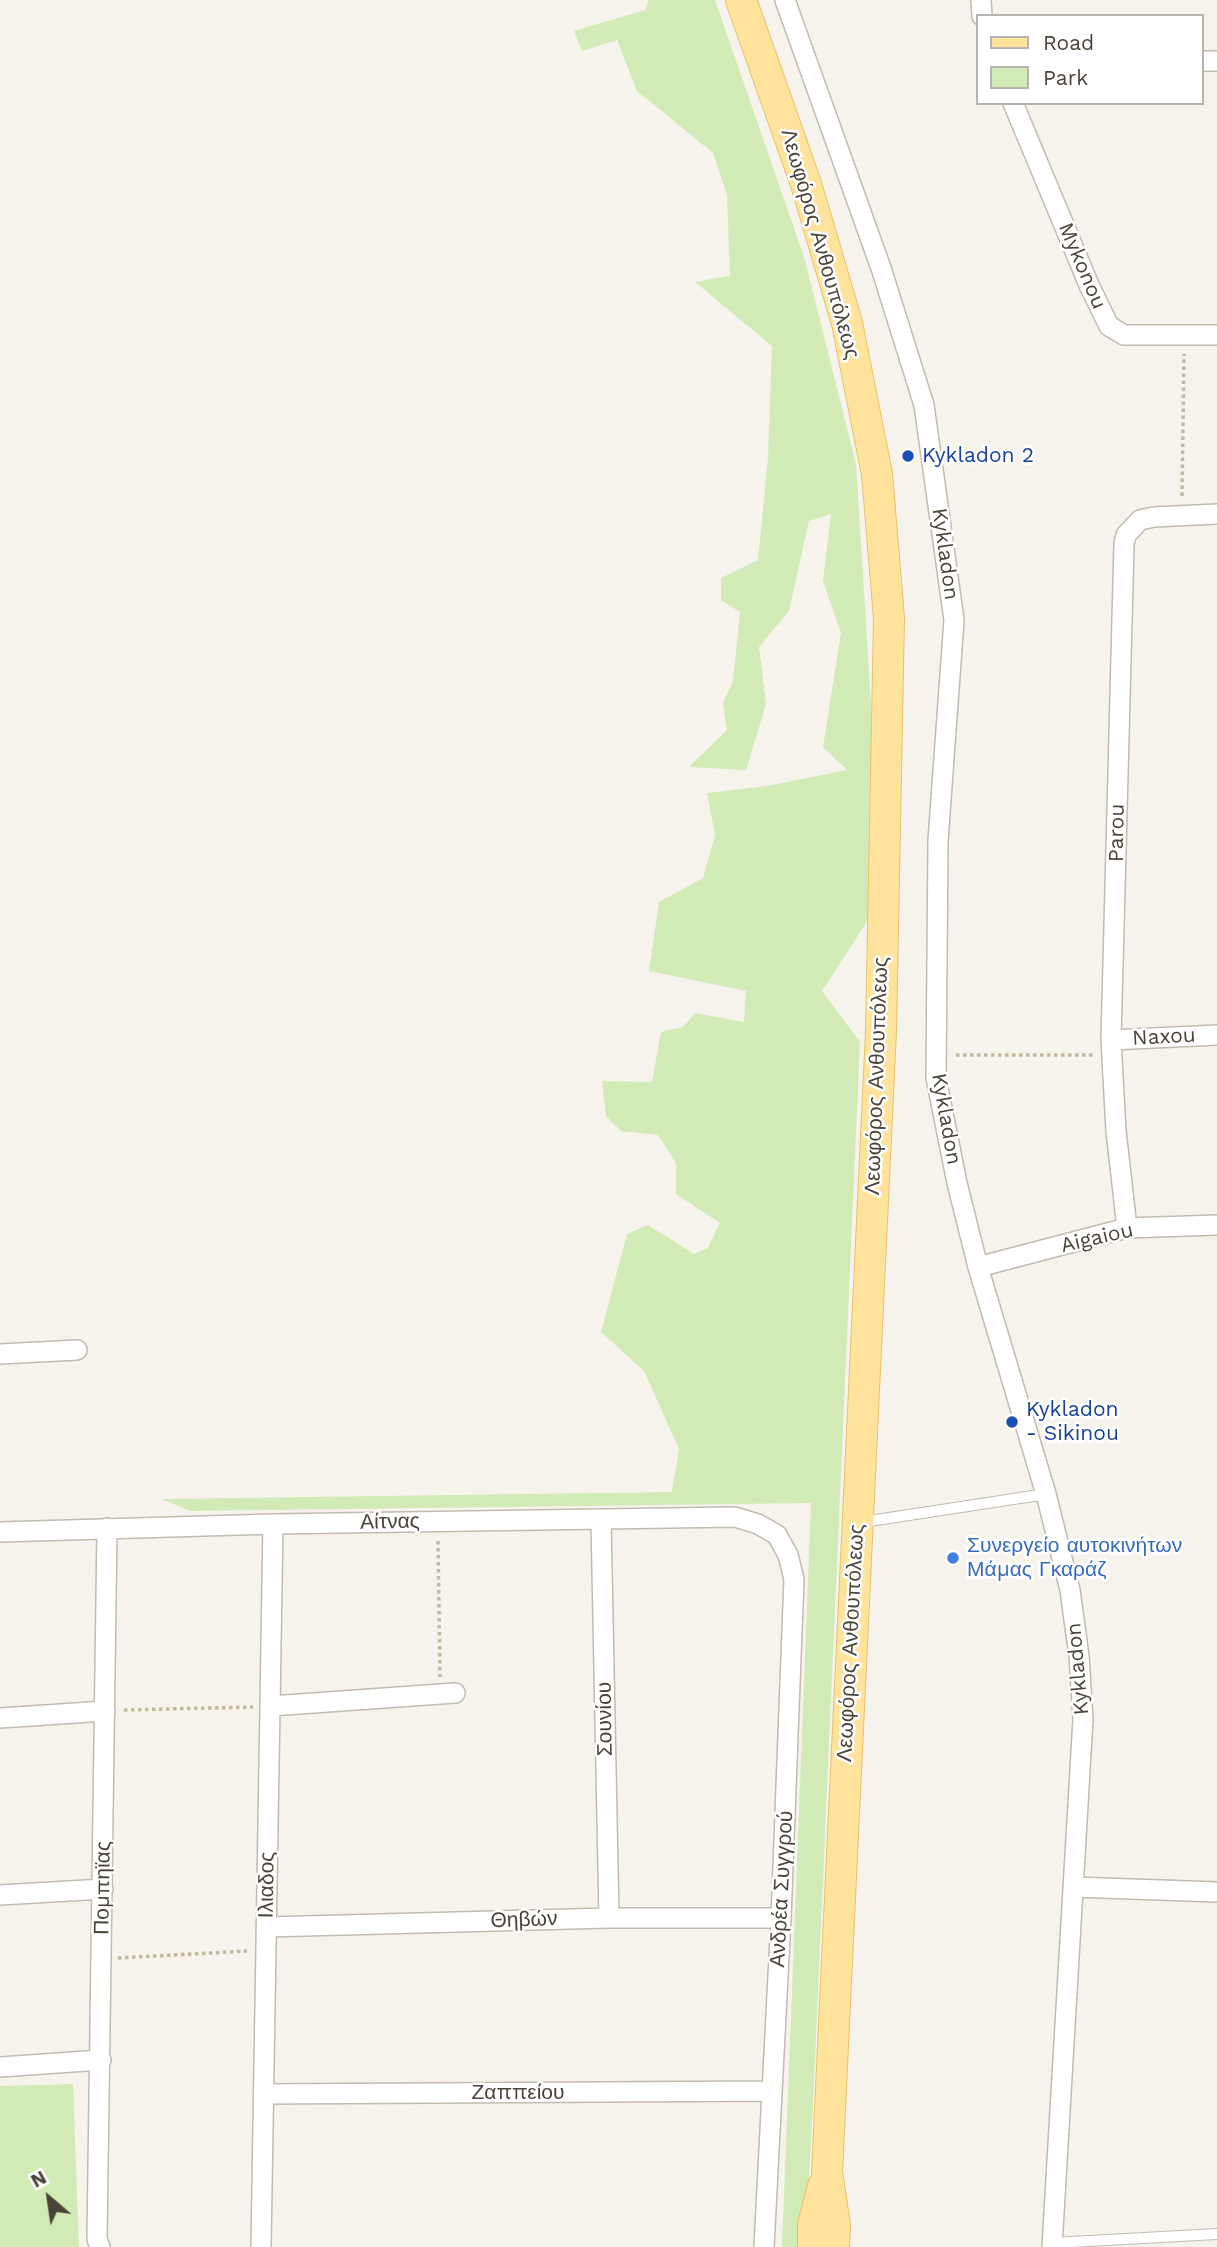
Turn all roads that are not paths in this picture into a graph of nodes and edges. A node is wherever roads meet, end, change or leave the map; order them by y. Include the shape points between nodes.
1 (741, 0) edge
2 (785, 0) edge
3 (1014, 105) edge
4 (1217, 335) edge
5 (1217, 514) edge
6 (1217, 1035) edge
7 (1112, 1047) junction
8 (1217, 1226) edge
9 (1127, 1228) junction
10 (978, 1267) junction
11 (77, 1350) dead end
12 (0, 1354) edge
13 (1046, 1493) junction
14 (601, 1520) junction
15 (857, 1523) junction
16 (273, 1524) junction
17 (107, 1528) junction
18 (0, 1532) edge
19 (777, 1535) joint
20 (447, 1693) road end
21 (271, 1706) junction
22 (105, 1711) junction
23 (0, 1718) edge
24 (1074, 1887) junction
25 (103, 1889) junction
26 (1217, 1892) edge
27 (0, 1895) edge
28 (609, 1918) junction
29 (781, 1918) junction
30 (267, 1927) junction
31 (100, 2060) junction
32 (0, 2067) edge
33 (772, 2091) junction
34 (264, 2094) junction
35 (827, 2172) junction
36 (1217, 2234) edge
37 (1052, 2245) edge
38 (100, 2247) edge
39 (261, 2247) edge
40 (764, 2247) edge
41 (813, 2247) edge
42 (834, 2247) edge

1 - 15 main road, Λεωφόρος Ανθουπόλεως via 806,184 847,323 877,474 889,618 881,1031
2 - 10 street, Kykladon via 881,268 924,405 954,620 938,841 936,1078
3 - 4 street, Mykonou via 1109,326 1124,335
5 - 7 street, Parou via 1140,520 1124,544
6 - 7 street, Naxou
7 - 9 street, Parou
8 - 9 street, Aigaiou
9 - 10 street, Aigaiou
10 - 13 street, Kykladon
11 - 12 street
13 - 15 lane
13 - 24 street, Kykladon via 1070,1590 1079,1656 1083,1718
14 - 16 street, Αίτνας
14 - 19 street, Αίτνας via 735,1517
14 - 28 street, Σουνίου
15 - 35 main road, Λεωφόρος Ανθουπόλεως
16 - 17 street, Αίτνας
16 - 21 street, Ιλιαδος
17 - 18 street, Αίτνας
17 - 22 street, Πομπηϊας
19 - 29 street, Ανδρέα Συγγρού via 794,1579
20 - 21 street
21 - 30 street, Ιλιαδος
22 - 23 street
22 - 25 street, Πομπηϊας
24 - 26 street
24 - 37 street, Kykladon
25 - 27 street
25 - 31 street, Πομπηϊας
28 - 29 street, Θηβών
28 - 30 street, Θηβών
29 - 33 street, Ανδρέα Συγγρού
30 - 34 street, Ιλιαδος
31 - 32 street
31 - 38 street, Πομπηϊας
33 - 34 street, Ζαππείου
33 - 40 street, Ανδρέα Συγγρού
34 - 39 street, Ιλιαδος
35 - 41 main road, Λεωφόρος Ανθουπόλεως via 813,2225
35 - 42 main road, Λεωφόρος Ανθουπόλεως
36 - 37 lane

